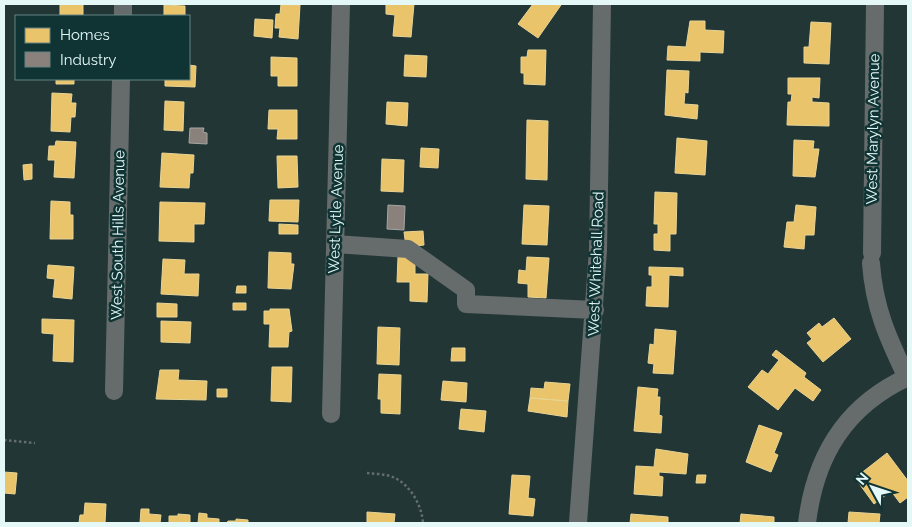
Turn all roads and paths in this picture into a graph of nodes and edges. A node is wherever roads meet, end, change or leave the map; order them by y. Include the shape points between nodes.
1 (341, 4) edge
2 (602, 4) edge
3 (875, 4) edge
4 (121, 80) edge
5 (335, 244) junction
6 (595, 310) junction
7 (908, 378) edge
8 (114, 390) dead end
9 (330, 414) dead end
10 (4, 440) edge
11 (35, 443) dead end
12 (367, 472) dead end
13 (423, 523) edge
14 (578, 523) edge
15 (807, 523) edge

1 - 5 street, West Lytle Avenue
2 - 6 street, West Whitehall Road
3 - 7 street, West Marylyn Avenue via 871,258 874,294 879,316
4 - 8 street, West South Hills Avenue
5 - 6 street via 408,249 466,290 466,304
5 - 9 street, West Lytle Avenue
6 - 14 street, West Whitehall Road
7 - 15 street via 867,403 838,433 818,468
10 - 11 path
12 - 13 path via 395,478 404,484 420,507

